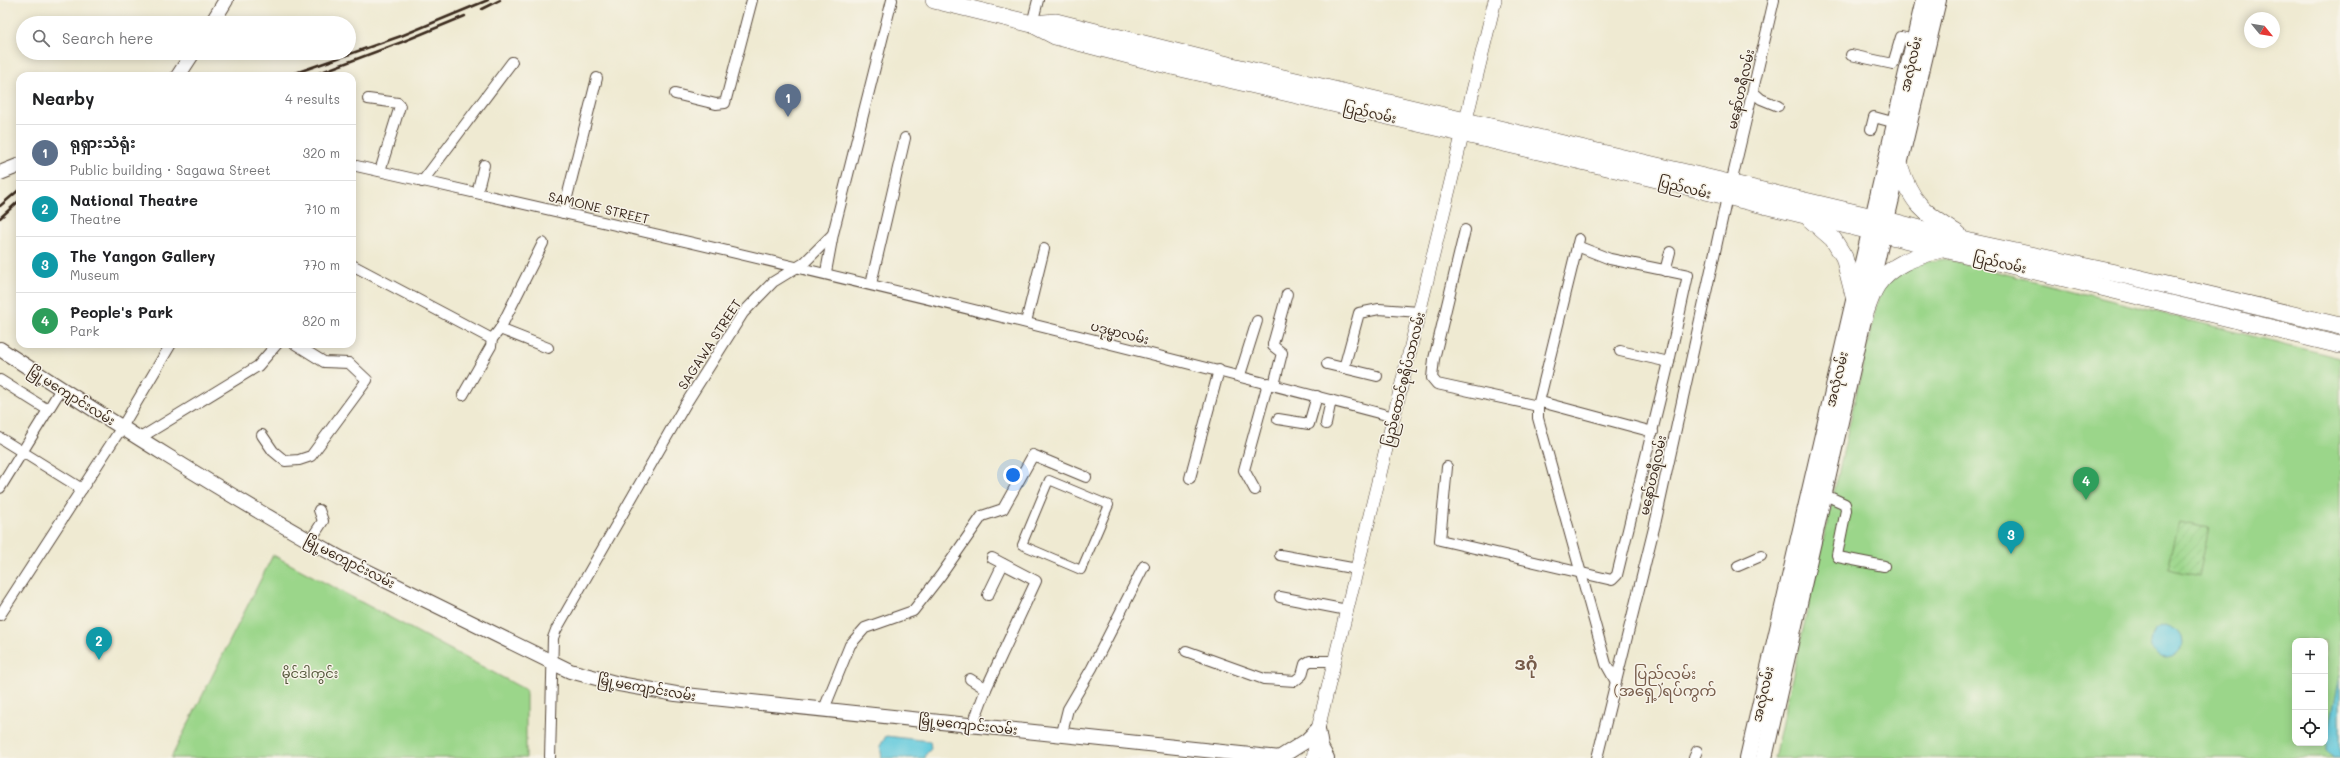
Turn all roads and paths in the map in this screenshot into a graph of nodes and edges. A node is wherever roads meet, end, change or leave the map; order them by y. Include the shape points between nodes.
1 (226, 0) edge
2 (752, 0) edge
3 (892, 0) edge
4 (934, 0) edge
5 (1038, 0) edge
6 (1495, 0) edge
7 (1774, 0) edge
8 (1924, 0) edge
9 (1938, 0) edge
10 (216, 16) edge
11 (1032, 24) junction
12 (1916, 40) junction
13 (1851, 56) dead end
14 (188, 60) edge
15 (512, 62) dead end
16 (181, 72) edge
17 (597, 78) dead end
18 (1753, 92) junction
19 (675, 94) dead end
20 (368, 99) dead end
21 (1778, 106) dead end
22 (1896, 123) junction
23 (1464, 128) junction
24 (1871, 129) dead end
25 (905, 138) dead end
26 (1899, 164) junction
27 (484, 165) dead end
28 (356, 166) edge
29 (16, 167) edge
30 (380, 172) junction
31 (0, 173) edge
32 (422, 182) junction
33 (1729, 191) junction
34 (477, 193) junction
35 (563, 213) junction
36 (1808, 217) junction
37 (1878, 226) junction
38 (1465, 230) dead end
39 (833, 234) junction
40 (543, 243) dead end
41 (1974, 243) junction
42 (1944, 248) junction
43 (1044, 249) dead end
44 (1670, 252) dead end
45 (799, 266) junction
46 (356, 268) edge
47 (1665, 271) junction
48 (826, 272) junction
49 (840, 276) joint
50 (871, 284) junction
51 (1287, 294) dead end
52 (1855, 300) junction
53 (1419, 312) junction
54 (1863, 319) junction
55 (1258, 321) dead end
56 (1026, 322) junction
57 (2340, 326) edge
58 (500, 328) junction
59 (492, 339) junction
60 (1851, 343) junction
61 (2340, 345) edge
62 (169, 348) edge
63 (274, 348) edge
64 (301, 348) edge
65 (548, 348) dead end
66 (0, 349) edge
67 (1620, 351) dead end
68 (1669, 362) junction
69 (1327, 364) dead end
70 (1344, 368) junction
71 (1219, 370) junction
72 (1240, 375) junction
73 (1377, 376) dead end
74 (0, 380) edge
75 (1271, 384) junction
76 (61, 389) junction
77 (463, 395) dead end
78 (1317, 396) junction
79 (1331, 400) junction
80 (1539, 404) junction
81 (48, 410) junction
82 (1394, 417) junction
83 (1278, 419) dead end
84 (1326, 424) dead end
85 (122, 426) junction
86 (1653, 432) junction
87 (262, 435) dead end
88 (0, 438) edge
89 (140, 438) junction
90 (22, 452) junction
91 (1447, 467) dead end
92 (1086, 477) dead end
93 (1190, 478) dead end
94 (0, 488) edge
95 (82, 489) junction
96 (1255, 490) dead end
97 (1823, 494) junction
98 (1108, 505) joint
99 (319, 510) dead end
100 (310, 541) junction
101 (1280, 555) dead end
102 (1761, 556) dead end
103 (992, 558) dead end
104 (1003, 564) junction
105 (1144, 566) dead end
106 (1738, 566) dead end
107 (1884, 566) dead end
108 (1357, 569) junction
109 (1581, 573) junction
110 (988, 596) dead end
111 (1280, 596) dead end
112 (1347, 610) junction
113 (0, 615) edge
114 (1186, 651) dead end
115 (1334, 661) junction
116 (554, 664) junction
117 (970, 679) dead end
118 (1616, 680) junction
119 (986, 689) junction
120 (824, 709) junction
121 (974, 724) junction
122 (1318, 729) junction
123 (1062, 733) junction
124 (550, 758) edge
125 (1275, 758) edge
126 (1313, 758) edge
127 (1327, 758) edge
128 (1597, 758) edge
129 (1748, 758) edge
130 (1764, 758) edge

1 - 10 main road
2 - 19 street via 725,103 716,104
3 - 39 street
4 - 11 highway, ပြည်လမ်း
5 - 11 street
6 - 23 street, ပြည်ထောင်စုရိပ်သာလမ်း
7 - 18 street, မနော်ဟရီလမ်း
8 - 12 main road, အလုံလမ်း
9 - 26 main road, အလုံလမ်း
11 - 23 highway, ပြည်လမ်း via 1056,22
12 - 13 street via 1901,36 1893,64
12 - 22 main road, အလုံလမ်း
14 - 16 main road
15 - 32 street
17 - 35 street
18 - 21 street via 1760,99
18 - 33 street, မနော်ဟရီလမ်း
20 - 30 street via 398,103 400,106
22 - 24 street via 1874,117
22 - 37 main road, အလုံလမ်း
23 - 33 highway, ပြည်လမ်း
23 - 53 street, ပြည်ထောင်စုရိပ်သာလမ်း
25 - 50 street
26 - 37 main road, အလုံလမ်း
26 - 41 highway via 1906,186 1928,216
27 - 34 street
28 - 30 street, SAMONE STREET
29 - 31 main road
30 - 32 street, SAMONE STREET
32 - 34 street, SAMONE STREET
33 - 36 highway, ပြည်လမ်း
33 - 37 highway, ပြည်လမ်း
33 - 118 street, မနော်ဟရီလမ်း via 1656,520
34 - 35 street, SAMONE STREET
35 - 45 street, SAMONE STREET
36 - 37 highway, ပြည်လမ်း
36 - 52 highway via 1833,239 1844,258
37 - 41 highway, ပြည်လမ်း
37 - 42 highway, ပြည်လမ်း
37 - 52 main road, အလုံလမ်း
37 - 54 main road, အလုံလမ်း
38 - 80 street via 1434,359 1432,378 1437,384
39 - 45 street, SAGAWA STREET
39 - 48 street
40 - 58 street
41 - 57 highway, ပြည်လမ်း
42 - 54 highway via 1916,256 1887,274 1877,285
42 - 61 highway, ပြည်လမ်း
43 - 56 street
44 - 47 street
45 - 48 street, SAMONE STREET
45 - 116 street, SAGAWA STREET via 773,282 743,313 685,405 556,630 553,638
46 - 59 street
47 - 68 street via 1688,275
47 - 80 street via 1610,259 1578,243
48 - 49 street, SAMONE STREET
49 - 50 street, ပဒုမ္မာလမ်း
50 - 56 street, ပဒုမ္မာလမ်း
51 - 75 street via 1273,344 1282,354
52 - 60 main road, အလုံလမ်း
53 - 70 street via 1379,309 1359,314
53 - 82 street, ပြည်ထောင်စုရိပ်သာလမ်း
54 - 60 main road, အလုံလမ်း
55 - 72 street
56 - 71 street, ပဒုမ္မာလမ်း
58 - 59 street
58 - 65 street
59 - 77 street via 491,346
60 - 97 main road, အလုံလမ်း
60 - 129 main road, အလုံလမ်း
62 - 85 street
63 - 89 street via 258,366
64 - 87 street via 324,362 349,363 367,380 311,456 285,461 273,451
66 - 76 main road, မြို့မကျောင်းလမ်း
67 - 68 street
68 - 86 street
69 - 70 street
70 - 73 street
71 - 72 street, ပဒုမ္မာလမ်း
71 - 93 street
72 - 75 street, ပဒုမ္မာလမ်း
74 - 81 street
75 - 78 street, ပဒုမ္မာလမ်း
75 - 96 street via 1244,470
76 - 81 street
76 - 85 main road, မြို့မကျောင်းလမ်း
78 - 79 street, ပဒုမ္မာလမ်း
78 - 83 street via 1309,424
79 - 82 street, ပဒုမ္မာလမ်း
79 - 84 street
80 - 86 street
80 - 109 street via 1538,418
81 - 90 street
82 - 108 street, ပြည်ထောင်စုရိပ်သာလမ်း
85 - 89 main road, မြို့မကျောင်းလမ်း
85 - 95 street
86 - 109 street via 1615,578 1612,580
88 - 90 street
89 - 100 main road, မြို့မကျောင်းလမ်း
90 - 94 street
90 - 95 street
91 - 109 street via 1440,540
92 - 120 street via 1033,455 1003,509 982,516 942,575 913,611 865,628 857,636 850,645
95 - 113 street
97 - 107 street via 1845,504 1838,557
97 - 130 main road, အလုံလမ်း
98 - 98 street via 1049,480 1022,544 1081,570
99 - 100 street via 323,521
100 - 116 main road, မြို့မကျောင်းလမ်း
101 - 108 street
102 - 106 street
103 - 104 street
104 - 110 street
104 - 119 street via 1036,581
105 - 123 street via 1068,710
108 - 112 street, ပြည်ထောင်စုရိပ်သာလမ်း
109 - 118 street via 1606,664
111 - 112 street
112 - 115 street, ပြည်ထောင်စုရိပ်သာလမ်း
114 - 115 street via 1264,679 1295,681 1310,661
115 - 122 street, ပြည်ထောင်စုရိပ်သာလမ်း
116 - 120 main road, မြို့မကျောင်းလမ်း via 619,684 666,692
116 - 124 street, SAGAWA STREET
117 - 119 street
118 - 128 street, မနော်ဟရီလမ်း
119 - 121 street
120 - 121 main road, မြို့မကျောင်းလမ်း
121 - 123 main road, မြို့မကျောင်းလမ်း
122 - 125 main road via 1306,741
122 - 126 street, ပြည်ထောင်စုရိပ်သာလမ်း
122 - 127 main road via 1321,747
123 - 125 main road, မြို့မကျောင်းလမ်း

